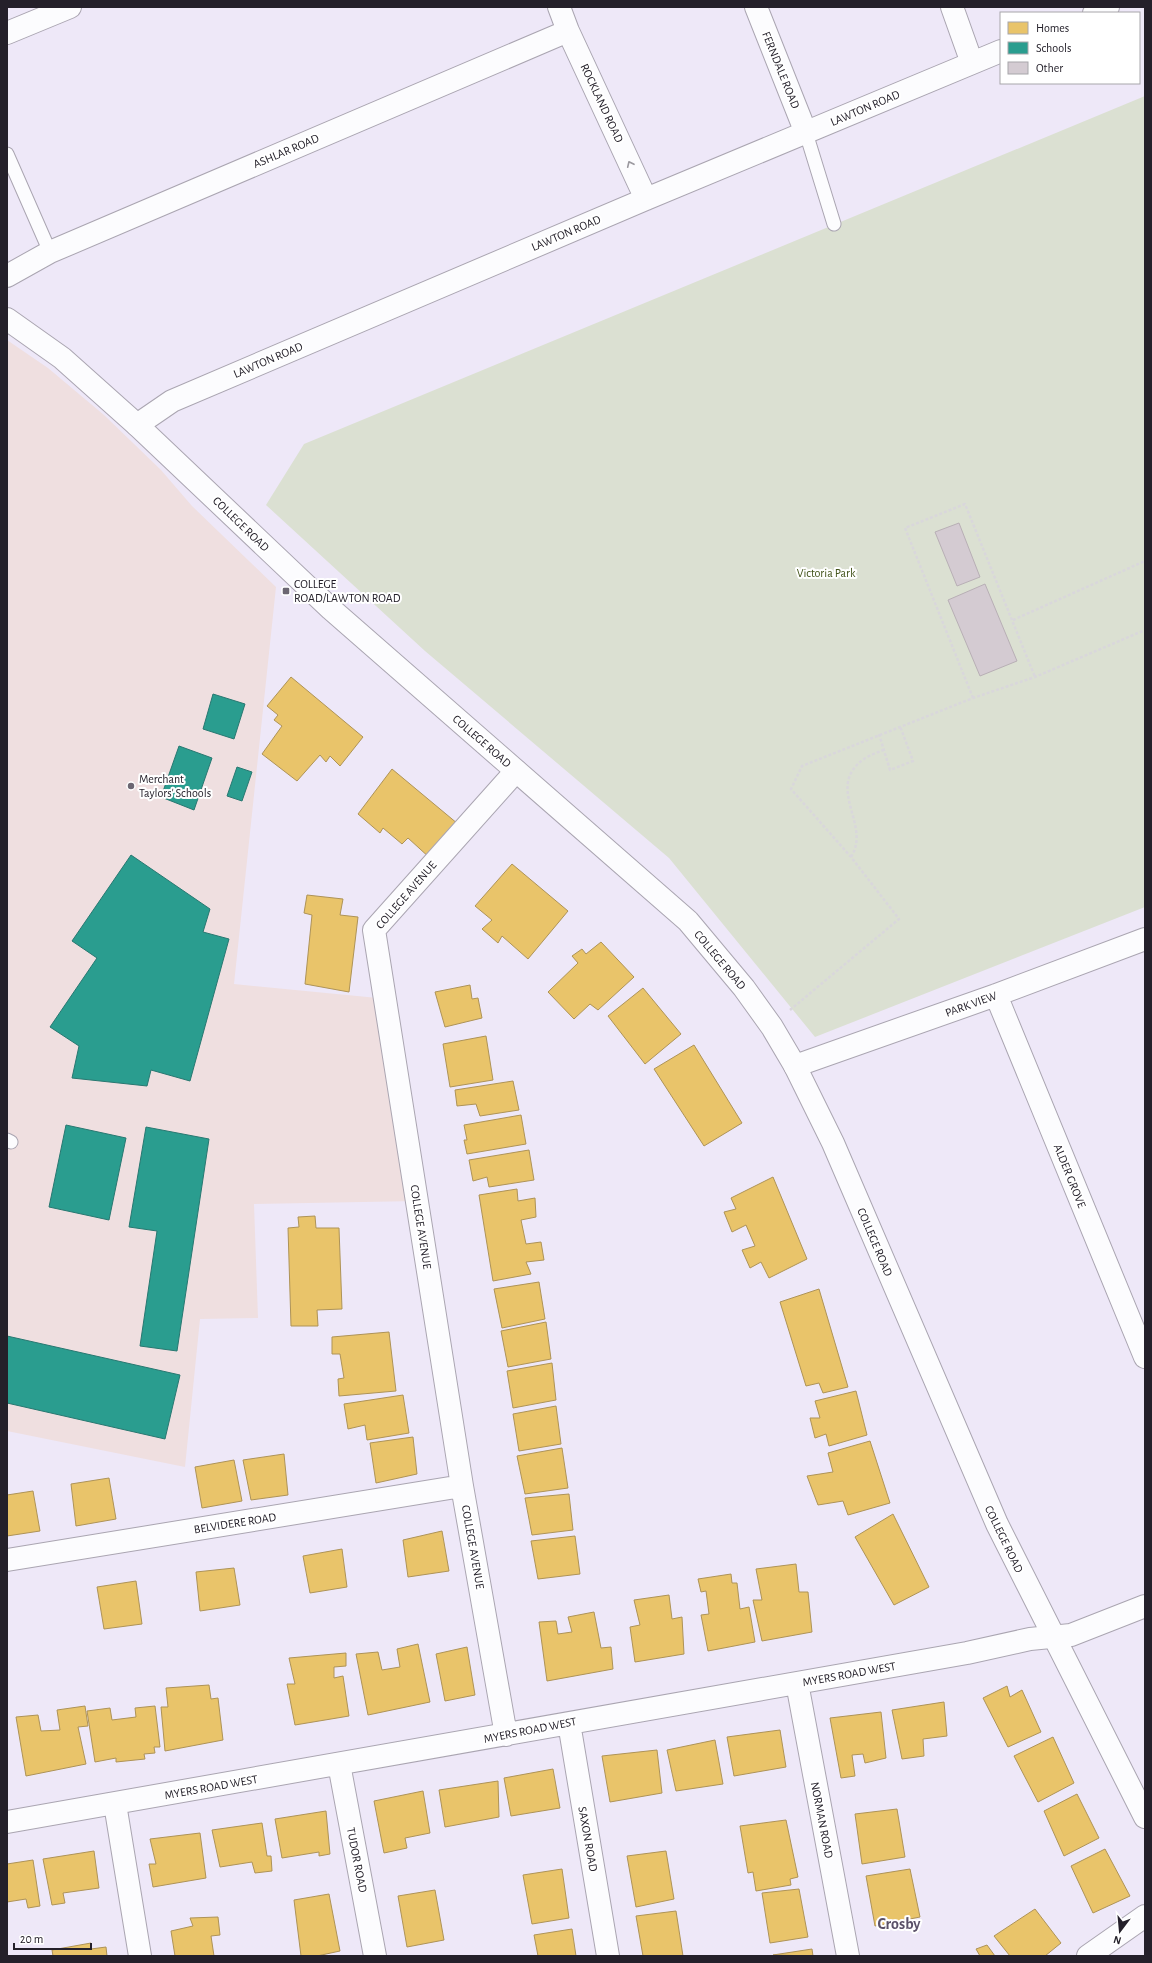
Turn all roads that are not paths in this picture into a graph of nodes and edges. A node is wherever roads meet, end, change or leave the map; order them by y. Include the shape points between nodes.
1 (70, 7) edge
2 (559, 7) edge
3 (756, 7) edge
4 (952, 7) edge
5 (1108, 7) edge
6 (1096, 12) edge
7 (568, 31) junction
8 (7, 33) edge
9 (1000, 51) edge
10 (972, 63) junction
11 (806, 133) junction
12 (7, 154) edge
13 (646, 199) junction
14 (834, 224) dead end
15 (50, 252) junction
16 (7, 276) edge
17 (7, 319) edge
18 (137, 425) junction
19 (516, 771) junction
20 (1145, 939) edge
21 (996, 995) junction
22 (795, 1066) junction
23 (1145, 1356) edge
24 (462, 1486) junction
25 (7, 1560) edge
26 (1145, 1606) edge
27 (1053, 1637) junction
28 (797, 1683) junction
29 (568, 1723) junction
30 (506, 1735) junction
31 (339, 1764) junction
32 (115, 1804) junction
33 (1145, 1817) edge
34 (7, 1822) edge
35 (1145, 1916) edge
36 (140, 1956) edge
37 (375, 1956) edge
38 (608, 1956) edge
39 (848, 1956) edge
40 (1088, 1956) edge

1 - 8 street
2 - 7 street, ROCKLAND ROAD
3 - 11 street, FERNDALE ROAD
4 - 10 street
5 - 6 street
13 -> 7 street, ROCKLAND ROAD
7 - 15 street, ASHLAR ROAD
9 - 10 street, LAWTON ROAD
10 - 11 street, LAWTON ROAD
11 - 13 street, LAWTON ROAD
11 - 14 lane
12 - 15 lane
13 - 18 street, LAWTON ROAD via 172,401
15 - 16 street, ASHLAR ROAD
17 - 18 street, COLLEGE ROAD via 62,358
18 - 19 street, COLLEGE ROAD via 331,609
19 - 22 street, COLLEGE ROAD via 688,921 744,988 772,1027
19 - 24 street, COLLEGE AVENUE via 374,930
20 - 21 street, PARK VIEW
21 - 22 street, PARK VIEW
21 - 23 street, ALDER GROVE
22 - 27 street, COLLEGE ROAD via 833,1143 996,1524
24 - 25 street, BELVIDERE ROAD
24 - 30 street, COLLEGE AVENUE
26 - 27 street, MYERS ROAD WEST via 1071,1635
27 - 28 street, MYERS ROAD WEST via 1030,1639 967,1653
27 - 33 street, COLLEGE ROAD
28 - 29 street, MYERS ROAD WEST
28 - 39 street, NORMAN ROAD
29 - 30 street, MYERS ROAD WEST
29 - 38 street, SAXON ROAD
30 - 31 street, MYERS ROAD WEST
31 - 32 street, MYERS ROAD WEST
31 - 37 street, TUDOR ROAD
32 - 34 street, MYERS ROAD WEST
32 - 36 street
35 - 40 street

